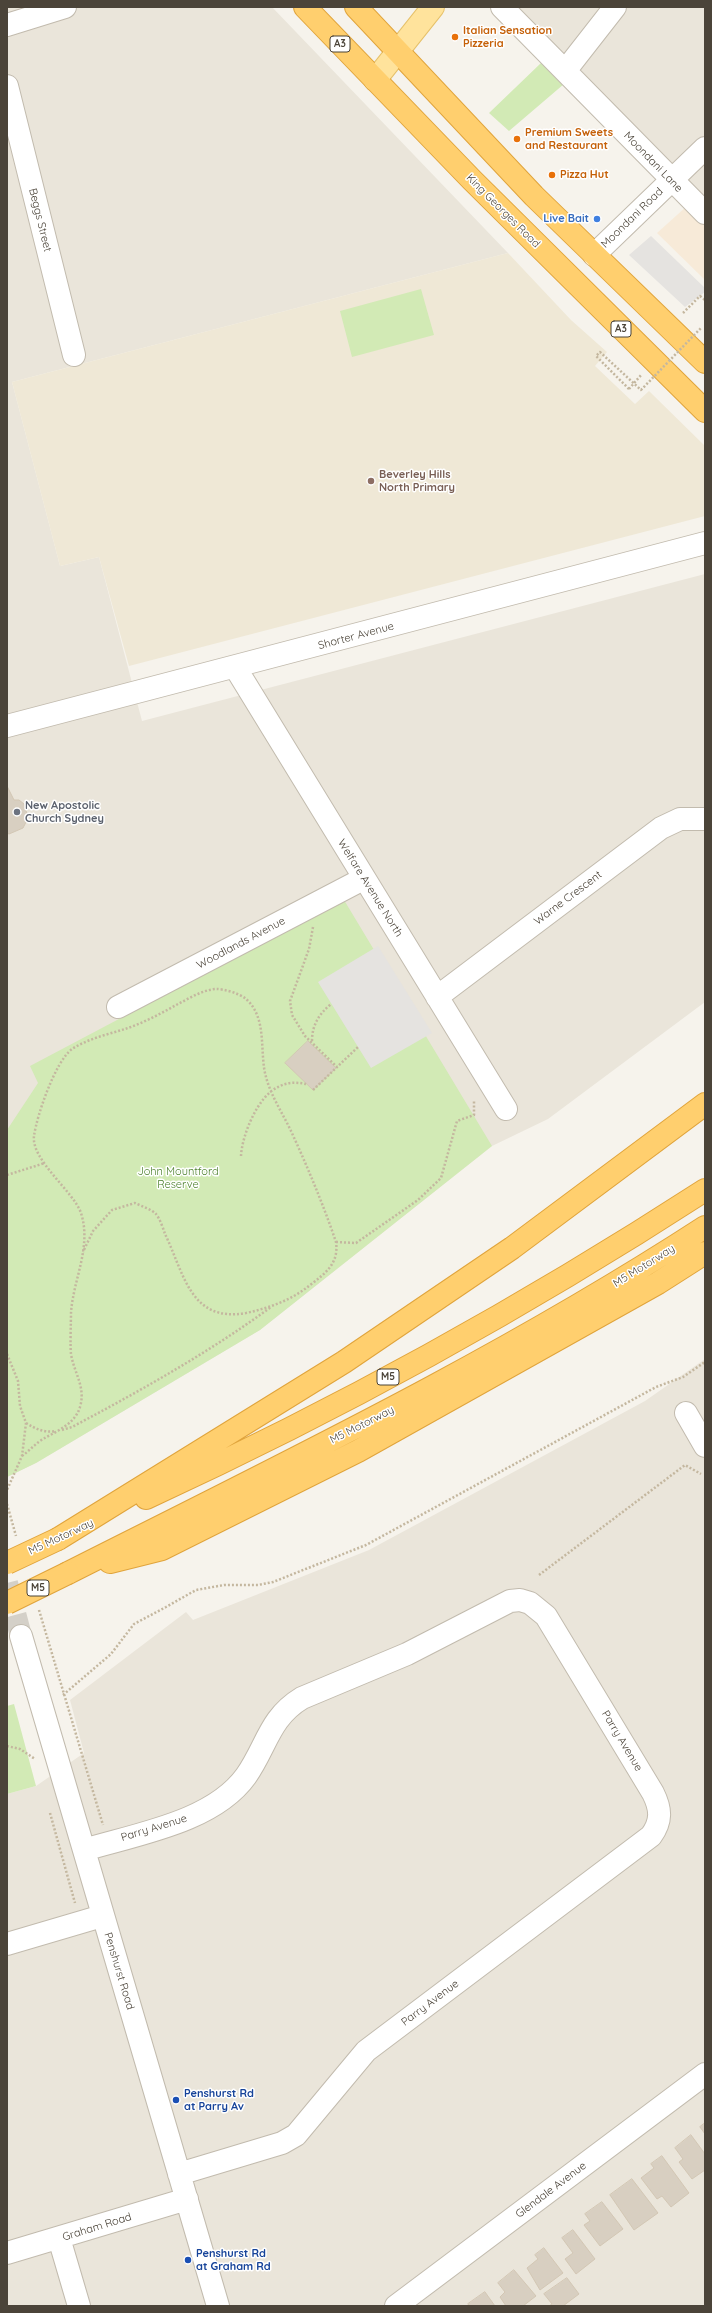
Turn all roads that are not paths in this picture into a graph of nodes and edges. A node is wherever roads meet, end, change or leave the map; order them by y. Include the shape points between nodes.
1 (65, 7) edge
2 (305, 7) edge
3 (356, 7) edge
4 (433, 7) edge
5 (502, 7) edge
6 (615, 7) edge
7 (7, 25) edge
8 (397, 52) junction
9 (565, 71) junction
10 (375, 80) junction
11 (7, 86) edge
12 (705, 148) edge
13 (671, 180) junction
14 (705, 213) edge
15 (594, 255) junction
16 (74, 355) dead end
17 (705, 362) edge
18 (705, 411) edge
19 (705, 543) edge
20 (235, 667) junction
21 (7, 726) edge
22 (705, 819) edge
23 (363, 879) junction
24 (437, 996) junction
25 (118, 1007) dead end
26 (705, 1104) edge
27 (506, 1109) dead end
28 (705, 1190) edge
29 (705, 1227) edge
30 (705, 1254) edge
31 (686, 1414) dead end
32 (705, 1446) edge
33 (58, 1539) junction
34 (7, 1563) edge
35 (68, 1573) junction
36 (7, 1603) edge
37 (21, 1636) tunnel mouth
38 (84, 1850) junction
39 (102, 1916) junction
40 (7, 1944) edge
41 (705, 2074) edge
42 (179, 2174) junction
43 (187, 2199) junction
44 (59, 2238) junction
45 (7, 2253) edge
46 (79, 2306) edge
47 (218, 2306) edge
48 (396, 2306) edge

1 - 7 street
2 - 10 highway, King Georges Road / A3
3 - 8 highway
4 - 8 main road
5 - 9 street, Moondani Lane
6 - 9 street
8 - 10 main road
8 - 15 highway
9 - 13 street, Moondani Lane
10 - 18 highway, King Georges Road / A3
11 - 16 street, Beggs Street
12 - 13 street, Moondani Road
13 - 14 street, Moondani Lane
13 - 15 street, Moondani Road
15 - 17 highway
19 - 20 street, Shorter Avenue
20 - 21 street, Shorter Avenue
20 - 23 street, Welfare Avenue North
22 - 24 street, Warne Crescent via 680,819 660,828
23 - 24 street, Welfare Avenue North
23 - 25 street, Woodlands Avenue
24 - 27 street, Welfare Avenue North
26 - 33 highway via 512,1248 344,1362
28 - 33 highway, M5 Motorway / M5 via 588,1264 346,1401 224,1462
29 - 35 highway, M5 Motorway / M5 via 505,1349 410,1400
30 - 35 highway, M5 via 651,1287 358,1451 162,1549
31 - 32 street
33 - 34 highway, M5 Motorway / M5, bridge
35 - 36 highway, M5 Motorway / M5, bridge
37 - 38 street, Penshurst Road
38 - 39 street, Penshurst Road
38 - 42 street, Parry Avenue via 180,1821 211,1808 224,1800 246,1776 276,1721 290,1705 406,1654 501,1605 520,1600 538,1608 546,1616 653,1793 659,1808 659,1822 651,1836 366,2052 296,2134 282,2143
39 - 40 street
39 - 42 street, Penshurst Road
41 - 48 street, Glendale Avenue
42 - 43 street, Penshurst Road
43 - 44 street, Graham Road
43 - 47 street, Penshurst Road
44 - 45 street, Graham Road
44 - 46 street

